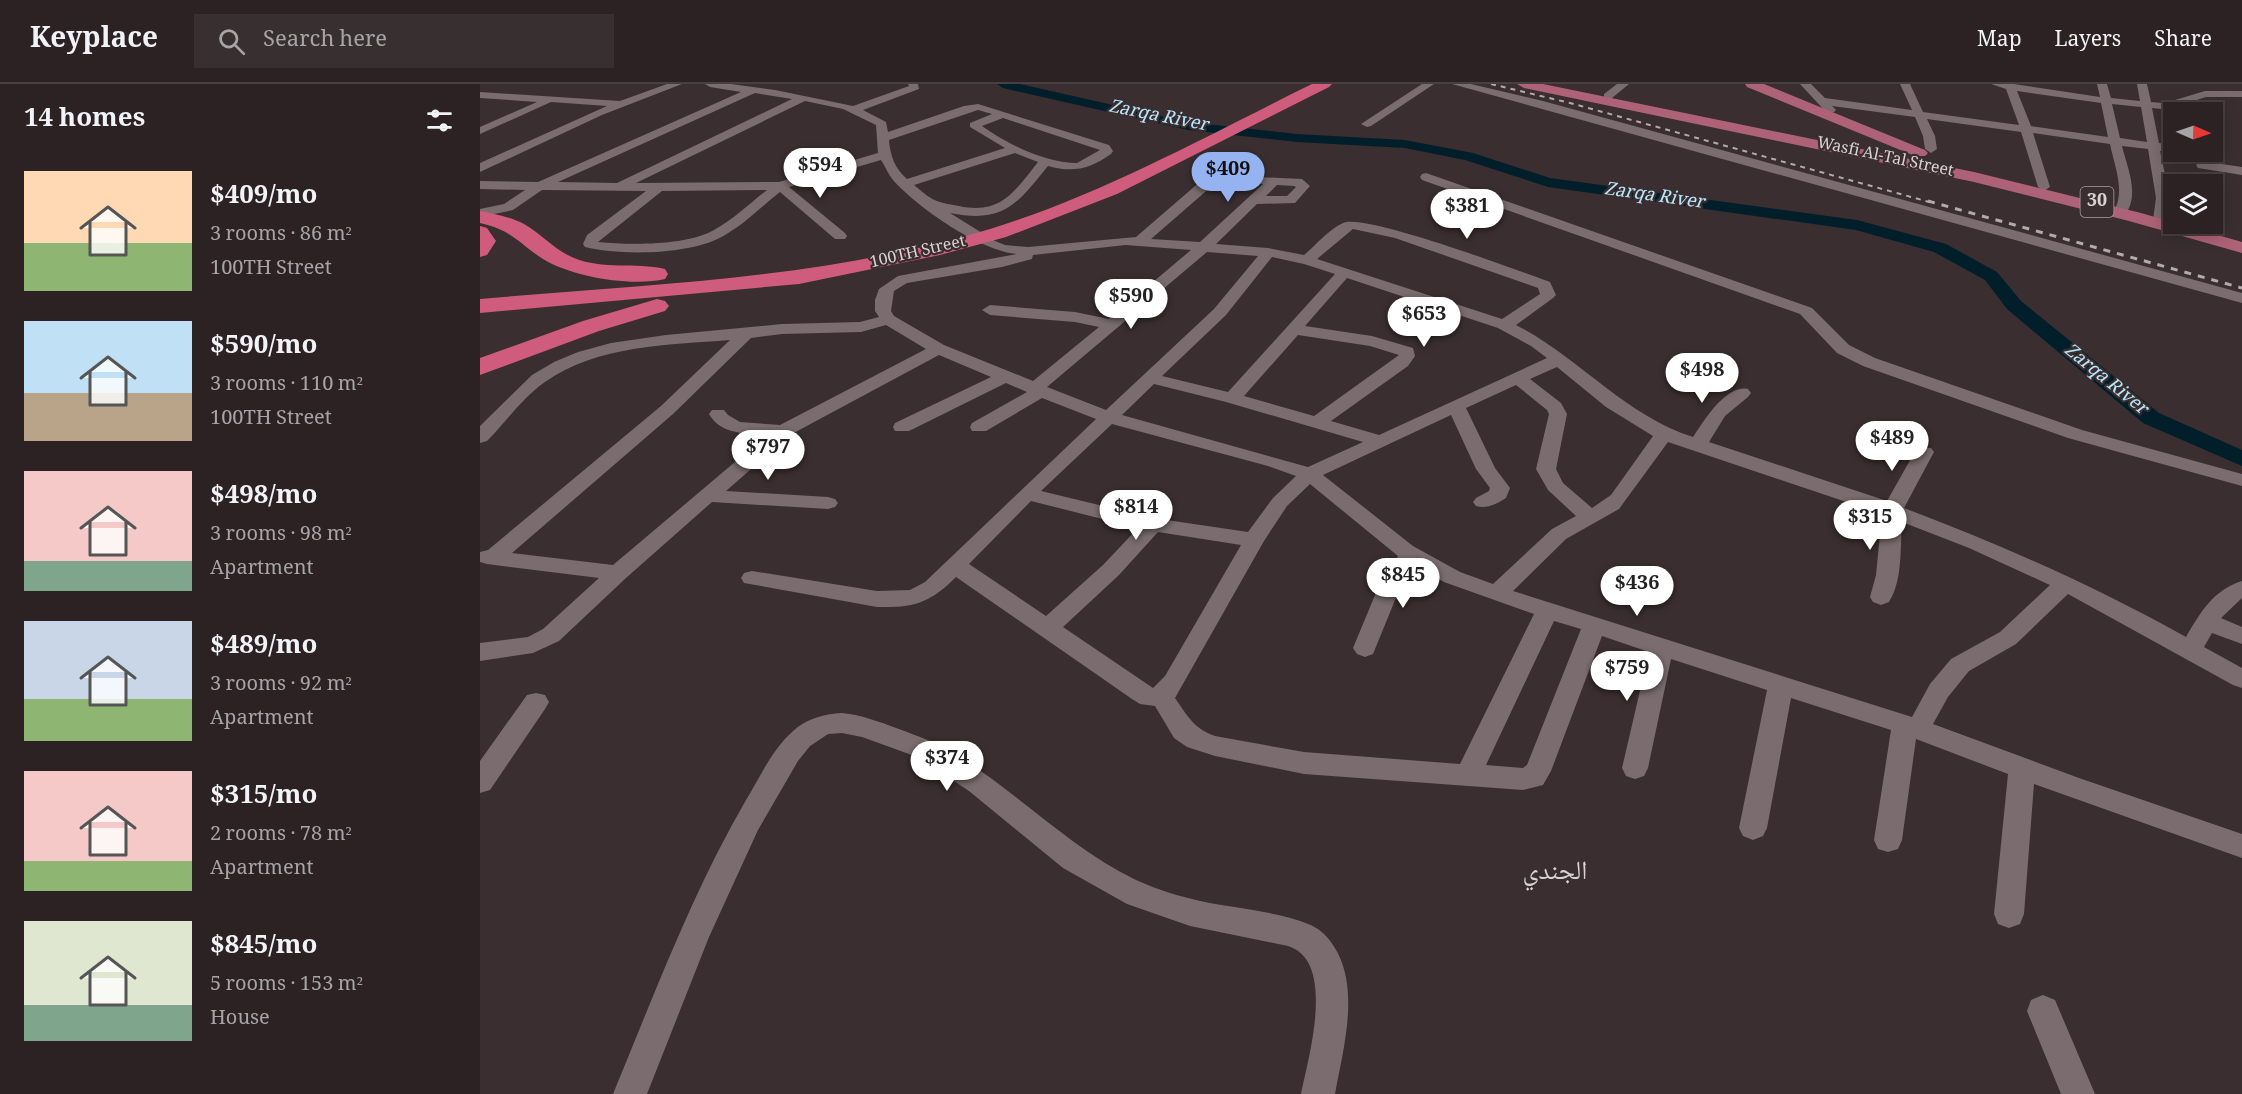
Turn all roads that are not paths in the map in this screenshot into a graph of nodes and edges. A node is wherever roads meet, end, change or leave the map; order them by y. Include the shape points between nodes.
1 (514, 84) edge
2 (677, 84) edge
3 (710, 84) edge
4 (781, 84) edge
5 (913, 84) edge
6 (1301, 84) edge
7 (1324, 84) edge
8 (1429, 84) edge
9 (1456, 84) edge
10 (1524, 84) edge
11 (1548, 84) edge
12 (1624, 84) edge
13 (1752, 84) edge
14 (1762, 84) edge
15 (1805, 84) edge
16 (1905, 84) edge
17 (1996, 84) edge
18 (2102, 84) edge
19 (2142, 84) edge
20 (2009, 85) edge
21 (2040, 88) edge
22 (752, 91) junction
23 (651, 93) junction
24 (2242, 94) edge
25 (480, 95) edge
26 (1608, 96) junction
27 (674, 97) dead end
28 (802, 98) junction
29 (550, 99) junction
30 (697, 100) dead end
31 (2106, 101) junction
32 (2185, 102) edge
33 (624, 103) junction
34 (720, 104) junction
35 (2147, 105) junction
36 (2163, 105) edge
37 (1825, 106) junction
38 (854, 109) junction
39 (1003, 114) junction
40 (1917, 114) junction
41 (1367, 123) dead end
42 (2024, 127) junction
43 (480, 131) edge
44 (503, 133) dead end
45 (526, 134) dead end
46 (1875, 134) junction
47 (549, 135) junction
48 (885, 137) junction
49 (2113, 140) junction
50 (1836, 144) junction
51 (2152, 146) junction
52 (2163, 148) edge
53 (1015, 149) junction
54 (1941, 152) junction
55 (884, 155) junction
56 (1164, 160) junction
57 (1045, 161) junction
58 (2202, 164) edge
59 (480, 168) edge
60 (1930, 168) junction
61 (1974, 169) junction
62 (2242, 171) edge
63 (1426, 177) dead end
64 (1273, 182) junction
65 (905, 184) junction
66 (480, 185) edge
67 (780, 186) junction
68 (2044, 186) junction
69 (537, 187) junction
70 (617, 187) junction
71 (658, 188) junction
72 (2063, 194) junction
73 (1256, 200) junction
74 (929, 204) junction
75 (2122, 209) junction
76 (480, 215) edge
77 (2160, 220) junction
78 (2163, 221) edge
79 (480, 232) edge
80 (2210, 234) edge
81 (840, 236) dead end
82 (1139, 242) junction
83 (2242, 243) edge
84 (1205, 246) junction
85 (2242, 248) edge
86 (480, 251) edge
87 (1043, 251) junction
88 (1268, 252) junction
89 (1307, 260) junction
90 (796, 272) junction
91 (1344, 273) junction
92 (480, 296) edge
93 (2242, 298) edge
94 (480, 306) edge
95 (990, 310) dead end
96 (888, 319) junction
97 (1111, 324) junction
98 (1504, 325) junction
99 (1293, 329) junction
100 (746, 334) junction
101 (938, 349) junction
102 (1559, 359) junction
103 (480, 367) edge
104 (1005, 376) junction
105 (1517, 377) junction
106 (1150, 378) junction
107 (1038, 390) junction
108 (1742, 393) dead end
109 (1232, 398) junction
110 (1456, 406) junction
111 (718, 414) dead end
112 (1109, 417) junction
113 (1316, 423) junction
114 (902, 427) dead end
115 (979, 427) dead end
116 (783, 430) junction
117 (1664, 434) junction
118 (480, 437) edge
119 (1379, 441) junction
120 (1697, 446) junction
121 (1924, 452) dead end
122 (1309, 474) junction
123 (2242, 480) edge
124 (1027, 494) junction
125 (706, 496) junction
126 (1483, 502) dead end
127 (828, 503) dead end
128 (1893, 510) junction
129 (1589, 516) junction
130 (1153, 525) junction
131 (1254, 540) junction
132 (1410, 554) junction
133 (488, 557) edge
134 (956, 566) junction
135 (618, 573) junction
136 (752, 578) dead end
137 (2065, 582) junction
138 (2242, 589) edge
139 (1496, 594) junction
140 (1881, 597) dead end
141 (1547, 610) junction
142 (2206, 621) junction
143 (1594, 625) junction
144 (1048, 627) junction
145 (2242, 636) edge
146 (1662, 647) junction
147 (1365, 648) dead end
148 (2190, 649) junction
149 (480, 652) edge
150 (2242, 679) edge
151 (1781, 684) junction
152 (1162, 697) junction
153 (536, 702) dead end
154 (1911, 727) junction
155 (1635, 768) dead end
156 (2022, 768) junction
157 (1468, 775) junction
158 (480, 782) edge
159 (1753, 828) dead end
160 (1888, 840) dead end
161 (2242, 846) edge
162 (2009, 914) dead end
163 (2043, 1011) dead end
164 (630, 1094) edge
165 (1318, 1094) edge
166 (2078, 1094) edge

1 - 25 street
2 - 23 street
3 - 22 street
4 - 22 street
5 - 38 street via 915,87
6 - 56 highway, 100TH Street
7 - 56 highway, 100TH Street
8 - 41 street
9 - 93 street via 1550,106
10 - 60 main road, Wasfi Al-Tal Street
11 - 26 main road, Wasfi Al-Tal Street
12 - 26 street
13 - 46 main road, 30
14 - 37 main road, 30
15 - 37 street
16 - 40 street
17 - 20 street
18 - 31 street
19 - 35 street
20 - 21 street
20 - 42 street
21 - 31 street
22 - 28 street
22 - 34 street
23 - 27 street
23 - 33 street
24 - 32 street via 2205,94
25 - 29 street
26 - 50 main road, Wasfi Al-Tal Street
28 - 38 street
28 - 70 street
29 - 33 street
29 - 43 street
30 - 34 street
31 - 35 street
31 - 49 street
33 - 47 street
34 - 69 street
35 - 36 street
35 - 51 street
37 - 40 street
37 - 54 main road, 30
38 - 48 street via 882,124
39 - 48 street via 968,108
39 - 53 street via 975,125
39 - 57 street via 1106,149 1076,167
40 - 42 street
40 - 54 street
42 - 49 street
42 - 68 street
43 - 44 street
45 - 47 street
46 - 50 main road via 1875,140 1868,144
46 - 54 main road, 30
47 - 59 street
48 - 55 street
49 - 51 street
49 - 75 street via 2126,188
50 - 54 main road, Wasfi Al-Tal Street
51 - 52 street
51 - 77 street via 2163,198
53 - 57 street
53 - 65 street
54 - 60 main road, 30
54 - 61 main road, 30
54 - 72 main road, Wasfi Al-Tal Street / 30
55 - 65 street
55 - 67 street
56 - 90 highway, 100TH Street via 1110,190 999,232 923,253
57 - 74 street via 1015,197 998,210 982,213
58 - 62 street
60 - 61 main road, Wasfi Al-Tal Street
61 - 68 main road
61 - 85 main road, Wasfi Al-Tal Street / 30
63 - 123 street via 1806,311 1843,349 1869,362 2075,434
64 - 73 street
64 - 73 street via 1304,186 1290,200
64 - 82 street via 1217,178
65 - 74 street
66 - 69 street
67 - 71 street
67 - 71 street via 710,238 674,245 590,244 592,238
67 - 81 street
68 - 72 main road
69 - 70 street
69 - 76 street via 508,207
70 - 71 street
72 - 75 main road, Wasfi Al-Tal Street / 30
73 - 84 street
74 - 87 street via 990,244 1003,249
75 - 77 main road, Wasfi Al-Tal Street / 30
76 - 90 highway via 519,230 554,256 601,271
77 - 78 main road, Wasfi Al-Tal Street / 30
79 - 86 highway via 486,241
80 - 83 main road, Wasfi Al-Tal Street / 30
82 - 84 street
82 - 87 street via 1102,242
84 - 88 street
84 - 97 street
87 - 96 street via 1011,261 892,283 883,300
88 - 89 street
88 - 106 street via 1220,312
89 - 91 street
89 - 98 street via 1347,226 1357,226 1399,235 1545,285 1548,295
90 - 92 highway, 100TH Street
90 - 94 highway, 100TH Street
90 - 103 highway via 633,313
91 - 98 street
91 - 99 street
95 - 97 street
96 - 100 street via 861,327
96 - 101 street
97 - 107 street
98 - 102 street
99 - 109 street
99 - 113 street via 1372,341 1407,352 1402,362
100 - 118 street via 637,344 565,363 534,383
100 - 133 street via 667,410
101 - 104 street
101 - 116 street
102 - 105 street
102 - 117 street via 1612,403
104 - 107 street
104 - 114 street
105 - 110 street
105 - 129 street via 1555,407 1557,422 1546,469 1555,486
106 - 109 street
106 - 112 street
107 - 112 street
107 - 115 street
108 - 120 street via 1718,413
109 - 113 street
110 - 119 street
110 - 126 street via 1486,469 1500,488 1499,494
111 - 116 street via 736,427
112 - 122 street
112 - 124 street
113 - 119 street
116 - 125 street
117 - 120 street
117 - 129 street via 1618,499
119 - 122 street
120 - 128 street
121 - 128 street
122 - 131 street via 1280,502
122 - 132 street
124 - 130 street
124 - 134 street
125 - 127 street
125 - 135 street
128 - 137 street
128 - 140 street
129 - 139 street via 1551,540
130 - 131 street
130 - 144 street via 1111,570
131 - 152 street
132 - 139 street via 1452,577
132 - 147 street via 1391,583
133 - 135 street
134 - 136 street via 933,588 898,600
134 - 144 street
135 - 149 street via 543,640
137 - 148 street
137 - 154 street via 2008,638 1960,665
138 - 142 street via 2230,594
139 - 141 street
141 - 143 street
141 - 157 street
142 - 145 street
142 - 148 street
143 - 146 street
143 - 157 street via 1533,777
144 - 152 street via 1149,697
146 - 151 street
146 - 155 street
148 - 150 street
151 - 154 street
151 - 159 street
152 - 157 street via 1184,730 1196,740 1215,746 1304,763
153 - 158 street
154 - 156 street
154 - 160 street
156 - 161 street
156 - 162 street
163 - 166 street
164 - 165 street via 715,890 758,804 801,740 816,728 842,723 923,749 953,767 1065,853 1147,899 1294,933 1311,942 1322,955 1331,986 1331,1013

